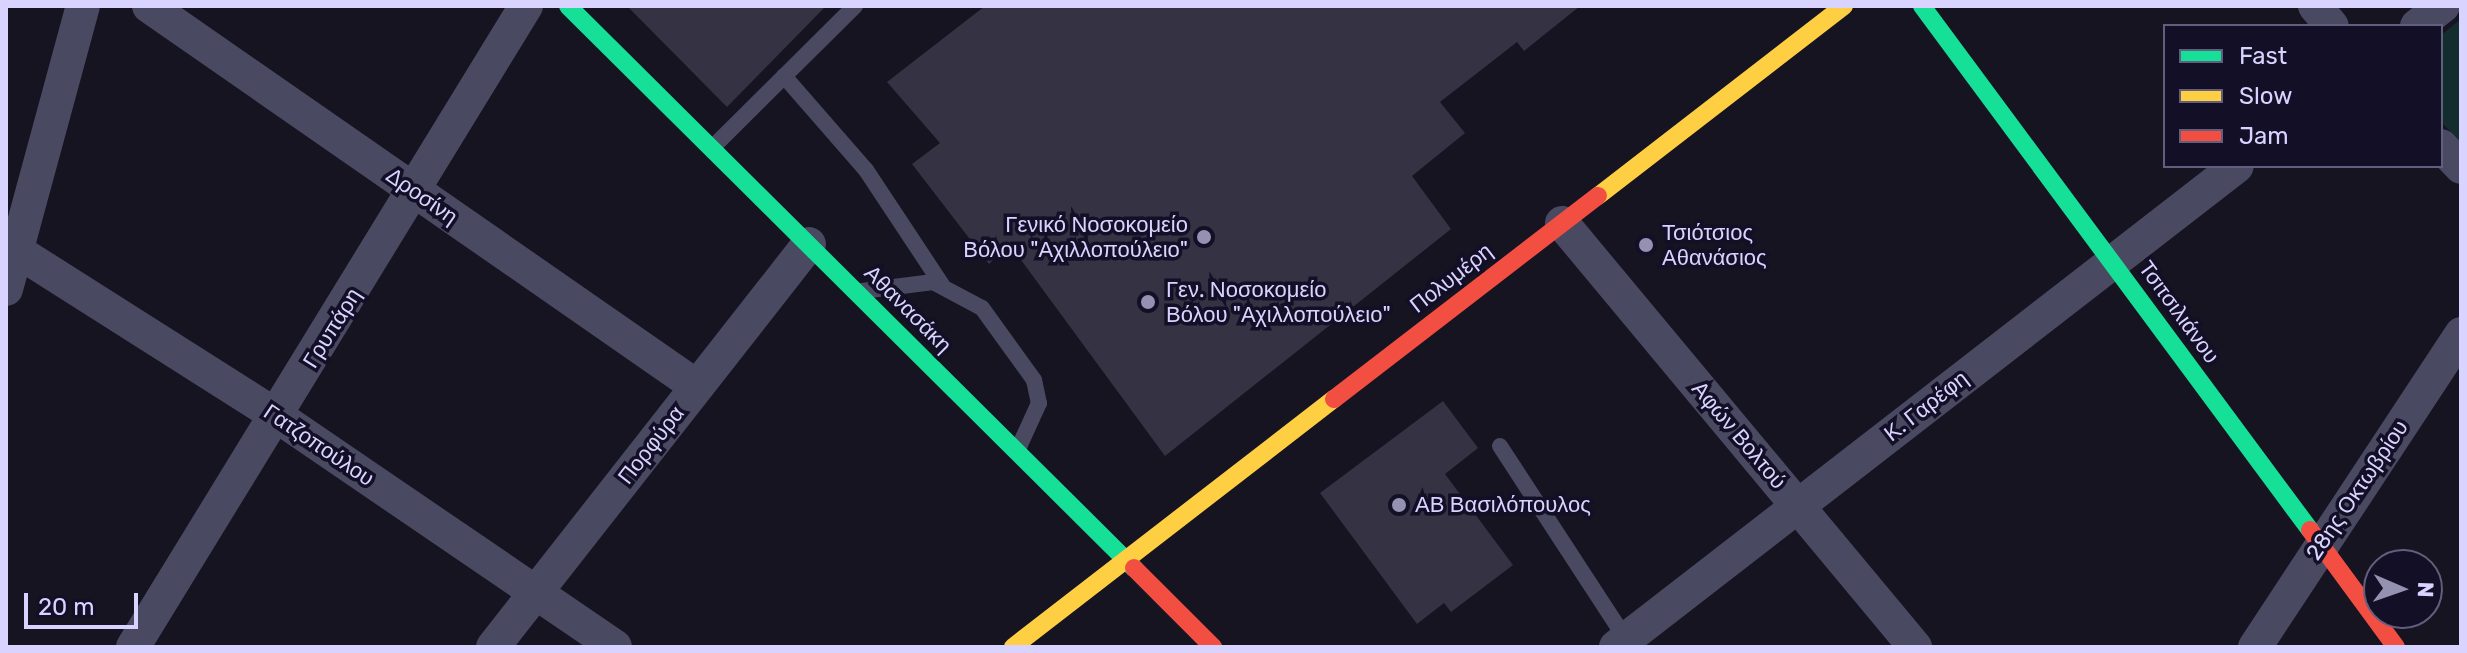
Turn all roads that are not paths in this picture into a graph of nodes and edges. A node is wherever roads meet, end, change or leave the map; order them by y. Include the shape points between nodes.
1 (83, 6) edge
2 (149, 6) edge
3 (526, 6) edge
4 (568, 6) edge
5 (855, 6) edge
6 (1844, 6) edge
7 (1922, 6) edge
8 (2315, 6) edge
9 (2443, 6) edge
10 (2330, 24) edge
11 (2420, 24) edge
12 (784, 76) junction
13 (711, 148) junction
14 (2443, 148) edge
15 (2461, 167) edge
16 (2234, 168) edge
17 (417, 192) junction
18 (1562, 223) junction
19 (809, 244) junction
20 (11, 248) edge
21 (2112, 262) junction
22 (942, 285) junction
23 (6, 289) edge
24 (857, 292) junction
25 (2461, 334) edge
26 (696, 386) junction
27 (277, 416) junction
28 (1500, 446) dead end
29 (1017, 451) junction
30 (1798, 506) junction
31 (2320, 545) junction
32 (1126, 560) junction
33 (538, 592) junction
34 (1621, 643) edge
35 (133, 647) edge
36 (493, 647) edge
37 (615, 647) edge
38 (1013, 647) edge
39 (1213, 647) edge
40 (1915, 647) edge
41 (2255, 647) edge
42 (2396, 647) edge

1 - 20 street
2 - 17 street, Δροσίνη
3 - 17 street, Γρυπάρη
4 - 13 street, Αθανασάκη
5 - 12 lane
6 - 18 street, Πολυμέρη
7 - 21 street, Τσιτσιλιάνου
8 - 10 street
9 - 11 street
12 - 13 lane
12 - 22 lane via 866,170
13 - 19 street, Αθανασάκη
14 - 15 street
16 - 21 street, Κ. Γαρέφη
17 - 26 street, Δροσίνη
17 - 27 street, Γρυπάρη
18 - 30 street, Αφών Βολτού
18 - 32 street, Πολυμέρη
19 - 24 street, Αθανασάκη
19 - 26 street, Πορφύρα
20 - 23 street
20 - 27 street, Γατζοπούλου
21 - 30 street, Κ. Γαρέφη
21 - 31 street, Τσιτσιλιάνου
22 - 24 lane via 903,281
22 - 29 lane via 982,308 1030,369 1039,403
24 - 29 street, Αθανασάκη
25 - 31 street, 28ης Οκτωβρίου
26 - 33 street, Πορφύρα
27 - 33 street, Γατζοπούλου
27 - 35 street, Γρυπάρη
28 - 34 lane
29 - 32 street, Αθανασάκη
30 - 34 street, Κ. Γαρέφη
30 - 40 street, Αφών Βολτού
31 - 41 street, 28ης Οκτωβρίου
31 - 42 street, Τσιτσιλιάνου
32 - 38 street, Πολυμέρη
32 - 39 street, Αθανασάκη
33 - 36 street, Πορφύρα
33 - 37 street, Γατζοπούλου

